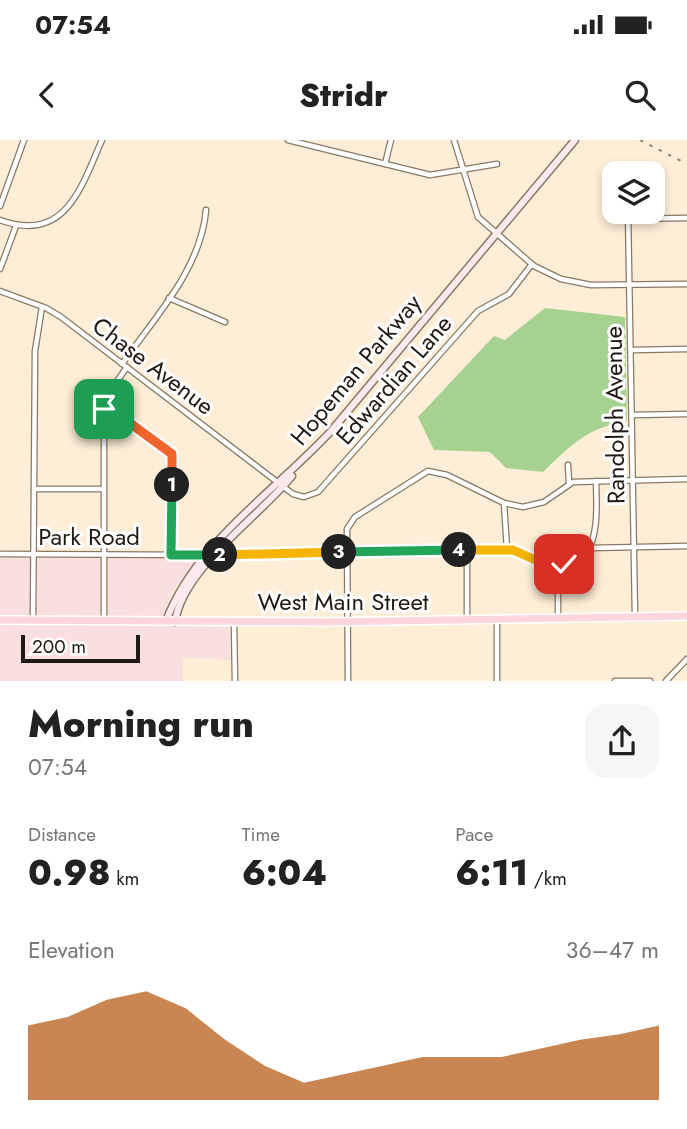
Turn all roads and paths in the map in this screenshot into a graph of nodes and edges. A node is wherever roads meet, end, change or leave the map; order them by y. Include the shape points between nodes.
1 (24, 140) edge
2 (102, 140) edge
3 (288, 140) edge
4 (391, 140) edge
5 (454, 140) edge
6 (575, 140) edge
7 (385, 164) junction
8 (497, 164) dead end
9 (465, 172) junction
10 (0, 206) edge
11 (206, 210) dead end
12 (665, 218) edge
13 (687, 218) edge
14 (0, 220) edge
15 (628, 224) edge
16 (16, 226) junction
17 (496, 234) junction
18 (532, 264) junction
19 (0, 269) edge
20 (687, 284) edge
21 (630, 285) junction
22 (0, 292) edge
23 (169, 298) junction
24 (42, 307) junction
25 (225, 322) dead end
26 (687, 349) edge
27 (632, 350) junction
28 (124, 366) junction
29 (104, 404) junction
30 (687, 414) edge
31 (633, 415) junction
32 (568, 465) dead end
33 (687, 479) edge
34 (597, 481) junction
35 (634, 481) junction
36 (569, 482) junction
37 (281, 484) junction
38 (34, 489) junction
39 (103, 489) junction
40 (504, 503) junction
41 (687, 546) edge
42 (635, 547) junction
43 (590, 548) junction
44 (507, 549) junction
45 (467, 550) junction
46 (346, 552) junction
47 (0, 554) edge
48 (34, 554) junction
49 (103, 555) junction
50 (171, 555) junction
51 (207, 555) junction
52 (216, 555) junction
53 (558, 565) junction
54 (687, 616) edge
55 (635, 617) junction
56 (558, 618) junction
57 (0, 620) edge
58 (33, 620) junction
59 (104, 620) junction
60 (467, 620) junction
61 (497, 620) junction
62 (166, 621) junction
63 (175, 621) junction
64 (234, 622) junction
65 (348, 622) junction
66 (687, 659) edge
67 (235, 681) edge
68 (348, 681) edge
69 (497, 681) edge
70 (615, 681) edge
71 (650, 681) edge
72 (666, 681) edge

1 - 10 street
2 - 16 street via 68,208 44,224
3 - 7 street
4 - 7 street
5 - 9 street
6 - 17 main road, Hopeman Parkway
7 - 9 street via 430,175
8 - 9 street
9 - 17 street via 476,212
11 - 23 street via 194,256
12 - 13 street
14 - 16 street
15 - 21 street, Randolph Avenue
16 - 19 street
17 - 18 street
17 - 37 main road, Hopeman Parkway
18 - 21 street via 580,284
18 - 37 street, Edwardian Lane via 509,294 478,311 318,492 300,497
20 - 21 street
21 - 27 street, Randolph Avenue
22 - 24 street, Chase Avenue
23 - 25 street
23 - 28 street
24 - 28 street, Chase Avenue
24 - 38 street via 35,351
26 - 27 street
27 - 31 street, Randolph Avenue
28 - 29 street
28 - 37 street, Chase Avenue
29 - 39 street
29 - 50 street via 172,454
30 - 31 street
31 - 35 street, Randolph Avenue
32 - 36 street
33 - 35 street
34 - 35 street
34 - 36 street
34 - 43 street via 597,528
35 - 42 street, Randolph Avenue
36 - 40 street via 536,505
37 - 51 main road
37 - 52 main road
38 - 39 street
38 - 48 street
39 - 49 street
40 - 44 street
40 - 46 street via 447,475 428,471 360,513 347,529
41 - 42 street
42 - 43 street
42 - 55 street, Randolph Avenue
43 - 53 street via 578,559
44 - 45 street, Park Road
44 - 53 street
45 - 46 street, Park Road
45 - 60 street
46 - 52 street, Park Road
46 - 65 street
47 - 48 street, Park Road
48 - 49 street, Park Road
48 - 58 street
49 - 50 street, Park Road
49 - 59 street
50 - 51 street, Park Road
51 - 52 street, Park Road
51 - 62 main road via 182,586
52 - 63 main road via 188,589
53 - 56 street
54 - 55 main road, West Main Street
55 - 56 main road, West Main Street
56 - 61 main road, West Main Street
57 - 58 main road, West Main Street
58 - 59 main road, West Main Street
59 - 62 main road, West Main Street
60 - 61 main road, West Main Street
60 - 65 main road, West Main Street
61 - 69 street
62 - 63 main road, West Main Street
63 - 64 main road, West Main Street
64 - 65 main road, West Main Street
64 - 67 street
65 - 68 street
66 - 72 street
70 - 71 street

